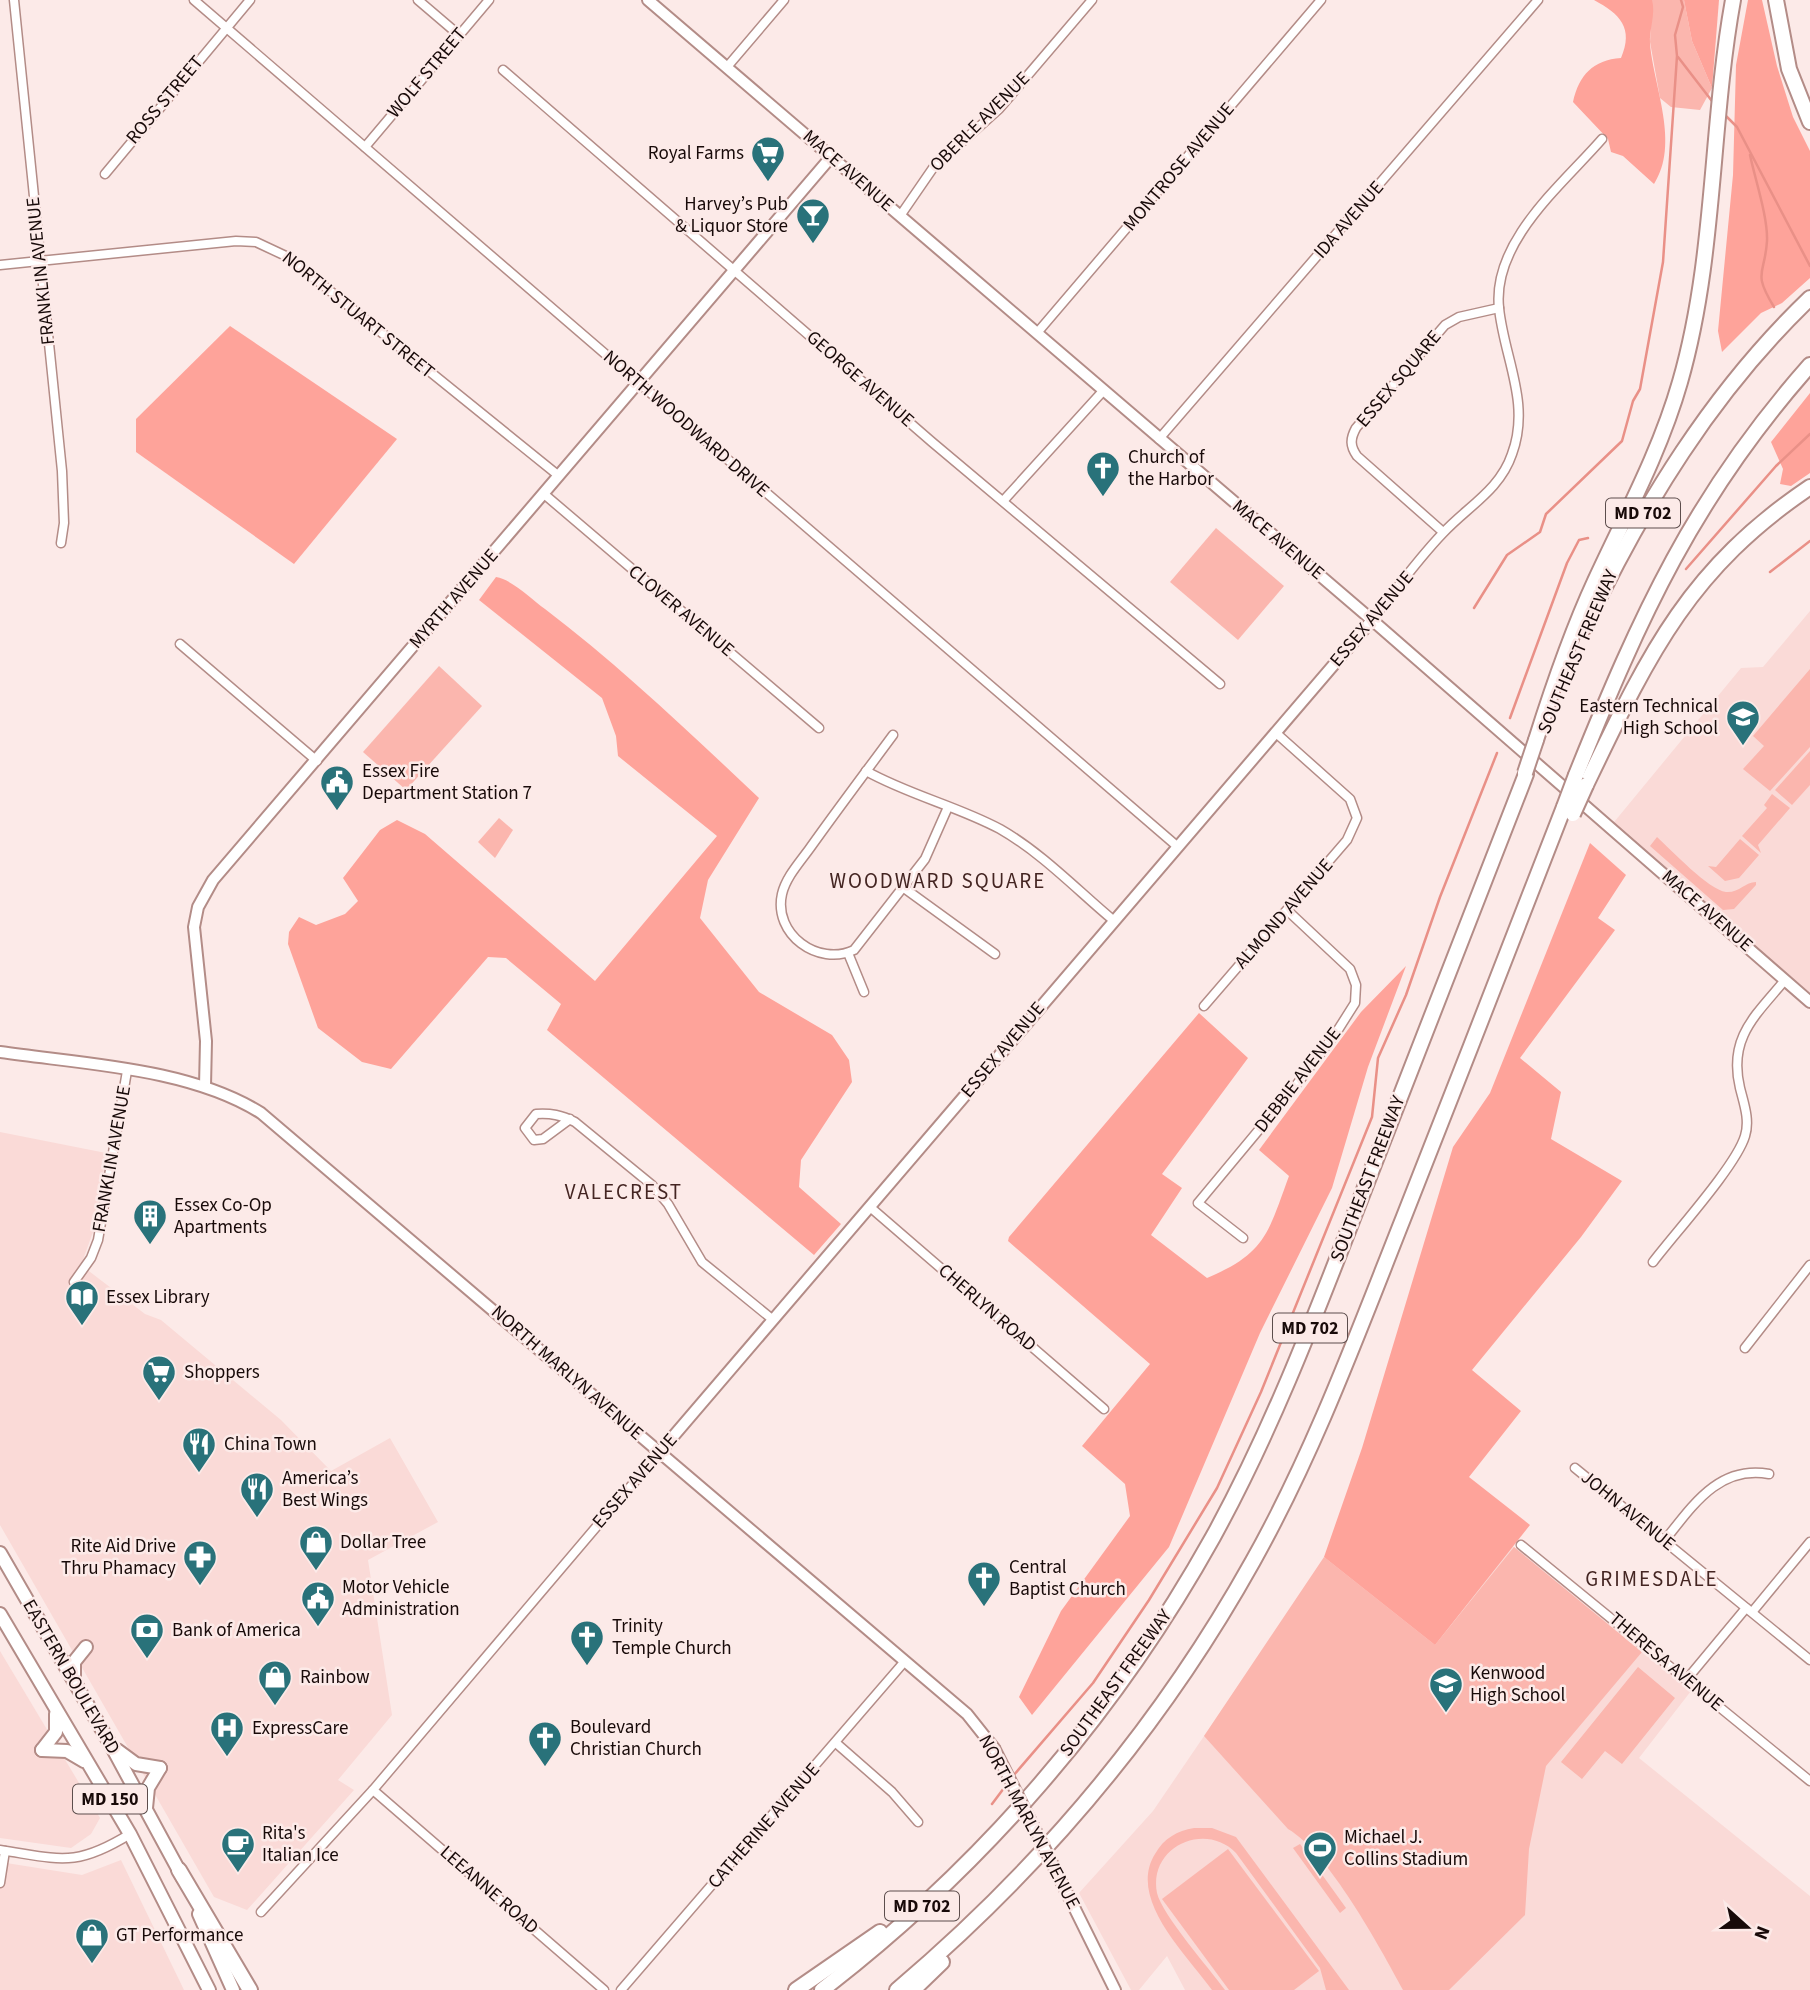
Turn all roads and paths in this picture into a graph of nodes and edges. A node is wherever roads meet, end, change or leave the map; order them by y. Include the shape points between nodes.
1 (14, 0) edge
2 (194, 0) edge
3 (250, 0) edge
4 (418, 0) edge
5 (489, 0) edge
6 (648, 0) edge
7 (784, 0) edge
8 (1092, 0) edge
9 (1321, 0) edge
10 (1538, 0) edge
11 (1734, 0) edge
12 (1776, 0) edge
13 (226, 27) junction
14 (459, 35) junction
15 (727, 67) junction
16 (503, 70) dead end
17 (1810, 122) edge
18 (1602, 139) dead end
19 (365, 147) junction
20 (831, 157) junction
21 (105, 174) dead end
22 (900, 216) junction
23 (40, 261) junction
24 (0, 265) edge
25 (734, 270) junction
26 (1810, 298) edge
27 (1499, 307) junction
28 (1037, 334) junction
29 (1810, 365) edge
30 (638, 383) junction
31 (1103, 391) junction
32 (1159, 439) junction
33 (559, 476) junction
34 (1810, 487) edge
35 (544, 494) junction
36 (1004, 500) junction
37 (1443, 533) junction
38 (61, 543) dead end
39 (1372, 620) junction
40 (180, 643) dead end
41 (1220, 684) dead end
42 (819, 729) dead end
43 (1276, 733) junction
44 (893, 735) dead end
45 (1537, 741) junction
46 (317, 761) junction
47 (866, 771) junction
48 (1581, 780) junction
49 (948, 807) junction
50 (1178, 847) junction
51 (904, 888) junction
52 (1288, 911) junction
53 (1113, 920) junction
54 (848, 953) junction
55 (995, 954) dead end
56 (1785, 981) junction
57 (864, 992) dead end
58 (1810, 1002) edge
59 (1204, 1006) dead end
60 (0, 1052) edge
61 (127, 1071) junction
62 (205, 1086) junction
63 (570, 1119) junction
64 (870, 1208) junction
65 (1243, 1238) dead end
66 (1653, 1262) dead end
67 (1810, 1265) edge
68 (74, 1282) dead end
69 (772, 1319) junction
70 (1745, 1348) dead end
71 (1104, 1409) dead end
72 (659, 1453) junction
73 (1575, 1468) dead end
74 (1769, 1474) dead end
75 (1665, 1540) junction
76 (1810, 1542) edge
77 (1521, 1545) dead end
78 (0, 1553) edge
79 (1749, 1609) junction
80 (0, 1614) edge
81 (86, 1647) dead end
82 (1810, 1660) edge
83 (905, 1661) junction
84 (1687, 1679) junction
85 (75, 1683) junction
86 (55, 1710) junction
87 (836, 1743) junction
88 (112, 1747) junction
89 (88, 1763) junction
90 (1810, 1781) edge
91 (373, 1790) junction
92 (146, 1808) junction
93 (1015, 1813) junction
94 (918, 1822) dead end
95 (130, 1834) junction
96 (3, 1851) edge
97 (1040, 1855) junction
98 (179, 1870) junction
99 (0, 1883) edge
100 (261, 1912) dead end
101 (209, 1990) edge
102 (233, 1990) edge
103 (250, 1990) edge
104 (604, 1990) edge
105 (621, 1990) edge
106 (796, 1990) edge
107 (822, 1990) edge
108 (897, 1990) edge
109 (913, 1990) edge
110 (1115, 1990) edge

1 - 23 street, FRANKLIN AVENUE
2 - 13 street, NORTH WOODWARD DRIVE
3 - 13 street, ROSS STREET
4 - 14 street
5 - 14 street, WOLF STREET
6 - 15 street, MACE AVENUE
7 - 15 street
8 - 22 street, OBERLE AVENUE via 999,109 933,168
9 - 28 street, MONTROSE AVENUE
10 - 32 street, IDA AVENUE
11 - 45 highway via 1703,281 1680,384 1642,484 1574,628
12 - 17 highway via 1789,69
13 - 19 street, NORTH WOODWARD DRIVE
13 - 21 street, ROSS STREET
14 - 19 street, WOLF STREET
15 - 20 street, MACE AVENUE
16 - 25 street, GEORGE AVENUE
18 - 27 street, ESSEX AVENUE via 1520,235 1506,268
19 - 30 street, NORTH WOODWARD DRIVE
20 - 22 street, MACE AVENUE
20 - 25 street, MYRTH AVENUE
22 - 28 street, MACE AVENUE
23 - 24 street, NORTH STUART STREET
23 - 33 street, NORTH STUART STREET via 216,242 267,246 288,257
23 - 38 street, FRANKLIN AVENUE via 62,471
25 - 30 street, MYRTH AVENUE
25 - 36 street, GEORGE AVENUE
26 - 45 highway, SOUTHEAST FREEWAY / MD 702 via 1725,393 1649,502 1583,632
27 - 37 street, ESSEX AVENUE via 1520,403 1516,443 1506,469 1490,490
27 - 37 street, ESSEX SQUARE via 1445,325 1351,439 1357,456
28 - 31 street, MACE AVENUE
29 - 48 highway, MD 702 via 1715,485 1647,606
30 - 33 street, MYRTH AVENUE
30 - 50 street, NORTH WOODWARD DRIVE
31 - 32 street, MACE AVENUE
31 - 36 street
32 - 39 street, MACE AVENUE
33 - 35 street, MYRTH AVENUE
34 - 48 highway via 1742,539 1685,602
35 - 42 street, CLOVER AVENUE
35 - 46 street, MYRTH AVENUE
36 - 41 street, GEORGE AVENUE
37 - 39 street, ESSEX AVENUE
39 - 43 street, ESSEX AVENUE
39 - 56 street, MACE AVENUE
40 - 46 street
43 - 50 street, ESSEX AVENUE
43 - 52 street, ALMOND AVENUE via 1350,799 1357,818 1347,840
44 - 47 street
45 - 93 highway, SOUTHEAST FREEWAY / MD 702, bridge via 1312,1323 1237,1492 1126,1676
46 - 62 street, MYRTH AVENUE via 213,880 196,913 194,943 206,1041
47 - 49 street
47 - 54 street via 794,871 781,900 787,926 799,943 825,954
48 - 97 highway, MD 702, bridge via 1518,926 1328,1409 1277,1515 1227,1607 1164,1702 1096,1792
49 - 51 street via 931,848
49 - 53 street via 1019,841
50 - 53 street, ESSEX AVENUE
51 - 54 street via 863,941
51 - 55 street
52 - 59 street, ALMOND AVENUE
52 - 65 street, DEBBIE AVENUE via 1346,963 1355,979 1356,997 1336,1033 1198,1203
53 - 64 street, ESSEX AVENUE
54 - 57 street
56 - 58 street, MACE AVENUE
56 - 66 street via 1737,1047 1735,1065 1747,1119 1742,1143
60 - 61 street, NORTH MARLYN AVENUE
61 - 62 street, NORTH MARLYN AVENUE
61 - 68 street, FRANKLIN AVENUE via 98,1240
62 - 72 street, NORTH MARLYN AVENUE via 247,1104 275,1123
63 - 63 street via 536,1114 525,1128 534,1140 543,1139
63 - 69 street via 652,1185 702,1262
64 - 69 street, ESSEX AVENUE
64 - 71 street, CHERLYN ROAD
67 - 70 street
69 - 72 street, ESSEX AVENUE
72 - 83 street, NORTH MARLYN AVENUE
72 - 91 street, ESSEX AVENUE
73 - 75 street, JOHN AVENUE
74 - 75 street via 1750,1472 1716,1483
75 - 79 street, JOHN AVENUE
76 - 79 street
77 - 84 street, THERESA AVENUE
78 - 85 main road, EASTERN BOULEVARD / MD 150
79 - 82 street, JOHN AVENUE
79 - 84 street
80 - 86 main road, EASTERN BOULEVARD / MD 150
81 - 85 main road via 74,1662
83 - 87 street, CATHERINE AVENUE
83 - 110 street, NORTH MARLYN AVENUE, bridge via 967,1713 994,1748
84 - 90 street, THERESA AVENUE
85 - 88 main road, EASTERN BOULEVARD / MD 150
86 - 89 main road, EASTERN BOULEVARD / MD 150
86 - 89 main road via 56,1732 42,1750 67,1751
87 - 94 street via 892,1792
87 - 105 street, CATHERINE AVENUE
88 - 92 main road, EASTERN BOULEVARD / MD 150
88 - 92 main road via 136,1764 160,1768 148,1788
89 - 95 main road, EASTERN BOULEVARD / MD 150
91 - 100 street, ESSEX AVENUE
91 - 104 street, LEEANNE ROAD
92 - 98 main road, EASTERN BOULEVARD / MD 150
93 - 106 highway via 927,1895
93 - 107 highway, SOUTHEAST FREEWAY / MD 702 via 930,1898
95 - 96 street via 80,1859
95 - 101 main road, EASTERN BOULEVARD / MD 150
96 - 99 street
97 - 108 highway, MD 702
97 - 109 highway
98 - 102 main road, EASTERN BOULEVARD / MD 150
98 - 103 highway

